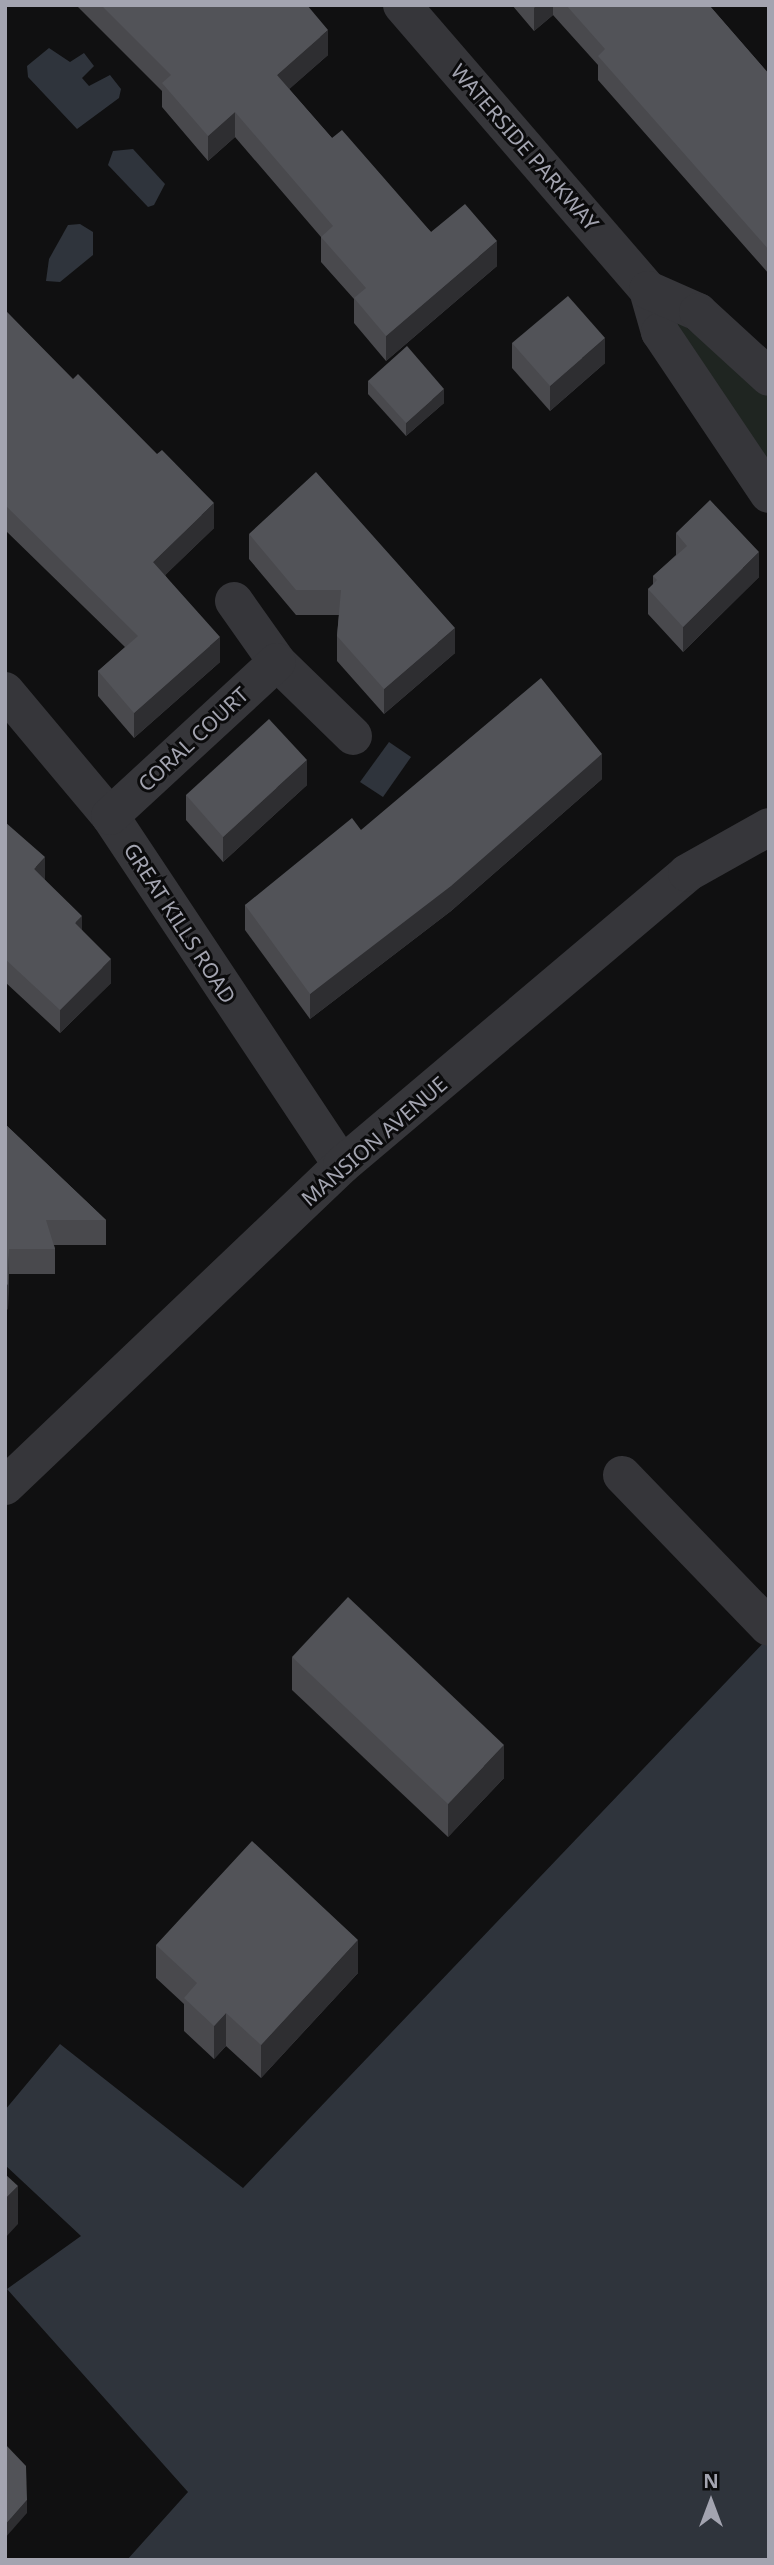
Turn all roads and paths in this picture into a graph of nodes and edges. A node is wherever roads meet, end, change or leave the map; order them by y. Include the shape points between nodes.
1 (402, 5) edge
2 (648, 290) junction
3 (769, 377) edge
4 (769, 494) edge
5 (234, 601) dead end
6 (277, 662) junction
7 (5, 691) edge
8 (353, 736) dead end
9 (110, 816) junction
10 (769, 827) edge
11 (342, 1165) junction
12 (621, 1475) dead end
13 (5, 1486) edge
14 (769, 1627) edge

1 - 2 street, WATERSIDE PARKWAY
2 - 3 street, WATERSIDE PARKWAY via 698,312
2 - 4 street, WATERSIDE PARKWAY via 660,332
5 - 6 street
6 - 8 street
6 - 9 street, CORAL COURT
7 - 9 street, GREAT KILLS ROAD
9 - 11 street, GREAT KILLS ROAD
10 - 11 street, MANSION AVENUE via 687,873
11 - 13 street, MANSION AVENUE
12 - 14 street

